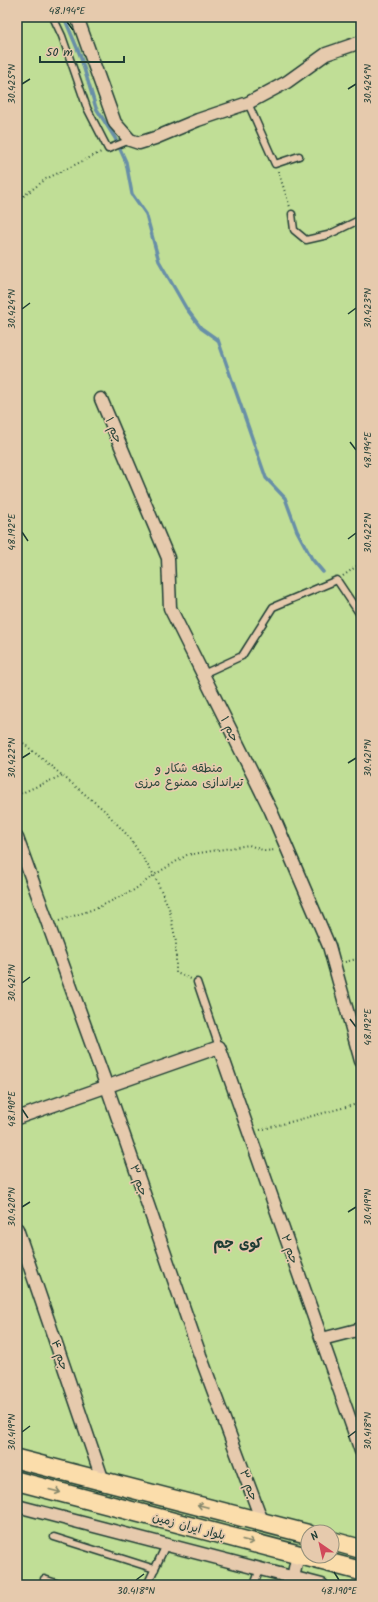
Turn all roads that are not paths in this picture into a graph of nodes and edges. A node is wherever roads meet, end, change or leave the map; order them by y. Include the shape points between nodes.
1 (53, 17) edge
2 (78, 17) edge
3 (361, 42) edge
4 (248, 102) junction
5 (128, 141) junction
6 (299, 156) dead end
7 (292, 214) road end
8 (361, 219) edge
9 (101, 399) dead end
10 (361, 616) edge
11 (203, 674) junction
12 (17, 838) edge
13 (197, 982) road end
14 (219, 1046) junction
15 (361, 1061) edge
16 (107, 1087) junction
17 (17, 1118) edge
18 (17, 1229) edge
19 (361, 1329) edge
20 (322, 1339) junction
21 (361, 1451) edge
22 (17, 1459) edge
23 (17, 1481) edge
24 (103, 1481) junction
25 (17, 1506) edge
26 (262, 1521) junction
27 (300, 1532) edge
28 (54, 1537) dead end
29 (340, 1543) edge
30 (166, 1545) junction
31 (361, 1549) edge
32 (298, 1554) junction
33 (155, 1569) junction
34 (260, 1569) junction
35 (361, 1571) edge
36 (293, 1578) junction
37 (44, 1579) dead end
38 (314, 1584) edge
39 (62, 1585) edge
40 (147, 1585) edge
41 (254, 1585) edge

1 - 5 lane via 87,108 111,148
2 - 5 street via 115,124
3 - 4 street via 326,54 287,82
4 - 5 street via 155,138 139,142
4 - 6 lane via 275,164
7 - 8 lane via 294,230 306,240 328,235
9 - 11 street, جم ۱ via 168,558 170,608
10 - 11 lane via 337,580 273,607 242,656
11 - 15 street, جم ۱ via 271,812 329,946
12 - 16 street, جم ۳
13 - 14 lane
14 - 16 street
14 - 20 street, جم ۲
16 - 17 street
16 - 26 street, جم ۳ via 200,1356
18 - 24 street, جم ۴
19 - 20 street
20 - 21 street, جم ۲
22 - 24 main road, بلوار ایران زمین
23 -> 32 main road, بلوار ایران زمین
26 -> 24 main road, بلوار ایران زمین
25 - 30 street
26 - 27 main road, بلوار ایران زمین
28 - 33 lane
29 - 31 main road
30 - 33 lane
30 - 34 street
32 - 35 main road, بلوار ایران زمین
32 - 36 street
33 - 40 lane
34 - 36 street
34 - 41 lane
36 - 38 street
37 - 39 lane

